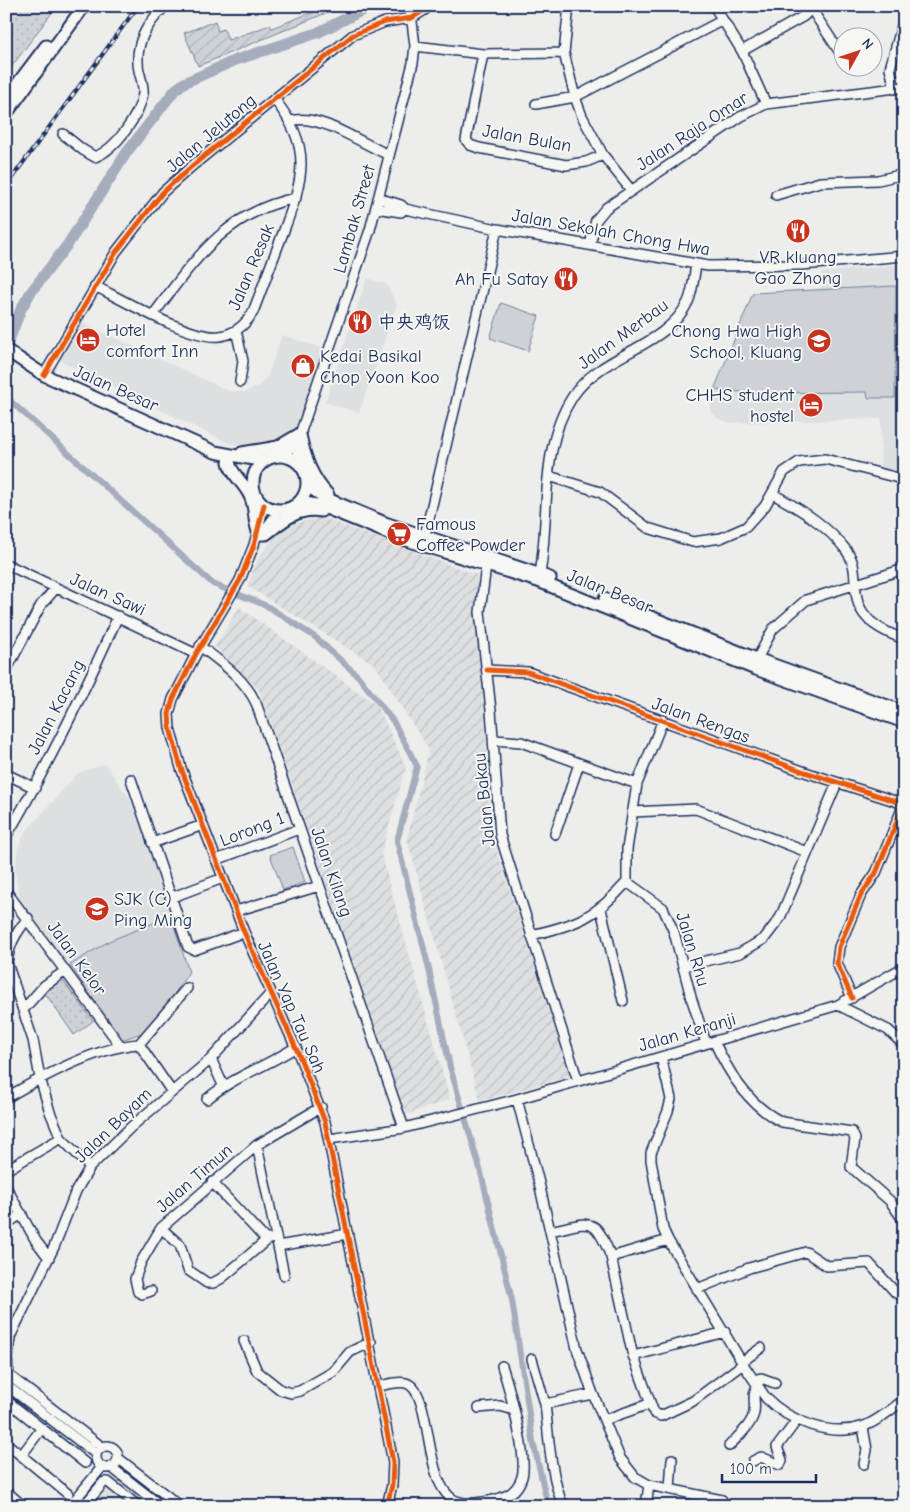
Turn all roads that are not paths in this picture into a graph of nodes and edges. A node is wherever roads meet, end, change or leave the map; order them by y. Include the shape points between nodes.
1 (75, 6) edge
2 (84, 6) edge
3 (165, 6) edge
4 (431, 6) edge
5 (569, 6) edge
6 (714, 6) edge
7 (813, 8) edge
8 (411, 11) edge
9 (904, 18) edge
10 (723, 20) junction
11 (832, 39) edge
12 (415, 46) junction
13 (742, 51) junction
14 (564, 53) junction
15 (483, 54) junction
16 (899, 88) edge
17 (575, 97) junction
18 (6, 99) edge
19 (274, 99) junction
20 (536, 104) dead end
21 (766, 104) junction
22 (6, 114) edge
23 (291, 121) junction
24 (63, 134) dead end
25 (389, 155) junction
26 (603, 155) junction
27 (904, 174) edge
28 (631, 190) junction
29 (776, 194) dead end
30 (296, 198) junction
31 (378, 198) junction
32 (376, 208) junction
33 (405, 209) junction
34 (497, 229) junction
35 (590, 245) junction
36 (904, 256) edge
37 (696, 264) junction
38 (95, 286) junction
39 (153, 315) junction
40 (236, 330) junction
41 (6, 350) edge
42 (44, 375) junction
43 (240, 382) dead end
44 (299, 435) junction
45 (283, 456) junction
46 (230, 459) junction
47 (296, 460) junction
48 (264, 461) junction
49 (549, 476) junction
50 (253, 478) junction
51 (904, 478) edge
52 (308, 485) junction
53 (773, 494) junction
54 (300, 502) junction
55 (264, 506) junction
56 (336, 508) junction
57 (279, 511) junction
58 (260, 532) junction
59 (425, 535) junction
60 (6, 564) edge
61 (486, 566) junction
62 (904, 569) edge
63 (540, 574) junction
64 (857, 584) junction
65 (55, 588) junction
66 (118, 616) junction
67 (904, 639) edge
68 (198, 650) junction
69 (757, 659) junction
70 (487, 670) junction
71 (6, 672) edge
72 (904, 712) edge
73 (663, 720) junction
74 (904, 722) edge
75 (494, 740) junction
76 (579, 764) junction
77 (6, 774) edge
78 (131, 779) dead end
79 (837, 783) junction
80 (637, 784) junction
81 (36, 788) junction
82 (904, 804) edge
83 (632, 812) junction
84 (203, 825) junction
85 (300, 829) junction
86 (555, 834) dead end
87 (6, 837) edge
88 (152, 843) junction
89 (807, 852) junction
90 (216, 860) junction
91 (223, 878) junction
92 (627, 882) junction
93 (319, 886) junction
94 (6, 891) edge
95 (170, 898) junction
96 (601, 909) junction
97 (236, 911) junction
98 (28, 918) junction
99 (244, 932) junction
100 (531, 935) junction
101 (684, 966) junction
102 (904, 967) edge
103 (65, 971) junction
104 (187, 988) dead end
105 (271, 993) junction
106 (852, 998) junction
107 (623, 1001) dead end
108 (838, 1005) junction
109 (23, 1010) junction
110 (710, 1042) junction
111 (139, 1044) junction
112 (904, 1045) edge
113 (120, 1046) junction
114 (296, 1047) junction
115 (661, 1057) junction
116 (211, 1058) junction
117 (40, 1078) junction
118 (578, 1081) junction
119 (223, 1085) junction
120 (172, 1092) junction
121 (6, 1098) edge
122 (207, 1099) dead end
123 (516, 1099) junction
124 (321, 1107) junction
125 (404, 1128) junction
126 (62, 1138) junction
127 (329, 1139) junction
128 (257, 1145) junction
129 (90, 1167) junction
130 (6, 1170) edge
131 (212, 1182) junction
132 (6, 1187) edge
133 (22, 1214) junction
134 (904, 1220) edge
135 (6, 1224) edge
136 (161, 1228) junction
137 (550, 1231) junction
138 (348, 1234) junction
139 (266, 1240) junction
140 (668, 1240) junction
141 (277, 1242) junction
142 (611, 1257) junction
143 (49, 1258) junction
144 (284, 1275) dead end
145 (697, 1289) junction
146 (152, 1291) dead end
147 (904, 1296) edge
148 (725, 1332) junction
149 (244, 1341) dead end
150 (8, 1342) edge
151 (370, 1342) junction
152 (761, 1348) dead end
153 (633, 1356) junction
154 (532, 1359) dead end
155 (743, 1363) junction
156 (502, 1366) dead end
157 (8, 1374) edge
158 (756, 1383) junction
159 (775, 1383) dead end
160 (6, 1385) edge
161 (380, 1386) junction
162 (593, 1394) junction
163 (6, 1400) edge
164 (904, 1400) edge
165 (545, 1404) junction
166 (649, 1404) junction
167 (479, 1408) dead end
168 (514, 1410) junction
169 (604, 1420) junction
170 (798, 1420) junction
171 (863, 1427) junction
172 (42, 1428) junction
173 (6, 1443) edge
174 (729, 1446) dead end
175 (99, 1450) junction
176 (21, 1456) junction
177 (118, 1458) junction
178 (672, 1460) dead end
179 (753, 1461) dead end
180 (85, 1463) dead end
181 (864, 1464) dead end
182 (106, 1467) junction
183 (649, 1485) junction
184 (670, 1489) junction
185 (6, 1491) edge
186 (68, 1494) dead end
187 (722, 1500) dead end
188 (23, 1506) edge
189 (70, 1506) edge
190 (84, 1506) edge
191 (138, 1506) edge
192 (161, 1506) edge
193 (180, 1506) edge
194 (387, 1506) edge
195 (563, 1506) edge
196 (646, 1506) edge

1 - 18 main road
2 - 22 main road
3 - 24 street via 140,41 138,56 143,94 126,129 107,153 96,157
4 - 8 street
5 - 14 street
6 - 10 street
7 - 11 street
7 - 13 street
8 - 12 street, Lambak Street
8 - 19 street, Jalan Jelutong via 353,35
9 - 16 street via 890,68
10 - 13 street
10 - 17 street
12 - 15 street
12 - 25 street, Lambak Street
13 - 21 street
14 - 15 street
14 - 17 street
15 - 26 street, Jalan Bulan via 467,142 479,148 566,165
16 - 21 street, Jalan Raja Omar
17 - 20 street
17 - 26 street
19 - 23 street, Jalan Resak
19 - 38 street, Jalan Jelutong via 163,192 116,252
21 - 28 street, Jalan Raja Omar via 740,117
23 - 25 street via 319,121
23 - 30 street, Jalan Resak via 302,162
25 - 31 street, Lambak Street
26 - 28 street
27 - 29 street via 878,180 820,182
28 - 35 street, Jalan Raja Omar via 606,208 596,220
30 - 39 street via 265,206 227,227 202,252
30 - 40 street, Jalan Resak via 253,312
31 - 32 street, Lambak Street
31 - 33 street, Jalan Sekolah Chong Hwa via 401,204
32 - 33 street, Jalan Sekolah Chong Hwa via 401,212
32 - 44 street, Lambak Street
33 - 34 street, Jalan Sekolah Chong Hwa
34 - 35 street, Jalan Sekolah Chong Hwa
34 - 59 street
35 - 37 street, Jalan Sekolah Chong Hwa
36 - 37 street, Jalan Sekolah Chong Hwa via 802,266
37 - 49 street, Jalan Merbau via 689,300 680,317 591,375 573,396 559,421
38 - 39 street, Jalan Resak
38 - 42 street, Jalan Jelutong
39 - 40 street, Jalan Resak via 207,336 226,335
40 - 43 street via 243,361
41 - 42 main road, Jalan Besar
42 - 46 main road, Jalan Besar
44 - 45 street
44 - 46 main road via 278,447 234,454
44 - 47 street
44 - 56 main road via 312,474
45 - 47 main road
45 - 48 main road, Jalan Besar
46 - 48 main road, Jalan Besar
46 - 50 main road, Jalan Besar
46 - 58 main road via 231,468 250,494
47 - 52 main road via 305,471
48 - 50 main road
49 - 53 street via 600,492 648,528 693,542 721,538 746,527
49 - 63 street, Jalan Merbau
50 - 55 main road via 255,494
51 - 53 street via 825,459 799,462 784,472
52 - 54 main road
52 - 56 main road, Jalan Besar
53 - 64 street via 825,528 846,550 854,564
54 - 56 main road, Jalan Besar
54 - 57 main road
55 - 57 main road
55 - 58 street, Jalan Yap Tau Sah
56 - 58 main road via 296,512 266,534
56 - 59 main road, Jalan Besar
56 - 61 main road, Jalan Besar via 403,539
57 - 58 street, Jalan Yap Tau Sah
58 - 68 street, Jalan Yap Tau Sah via 230,600
59 - 63 main road, Jalan Besar
60 - 65 street, Jalan Sawi
61 - 70 street, Jalan Bakau via 480,612
61 - 74 main road, Jalan Besar via 538,581 753,668
62 - 64 street
63 - 69 main road, Jalan Besar
64 - 67 street via 857,598 874,626
64 - 69 street via 806,600 773,629
65 - 66 street, Jalan Sawi
65 - 71 street via 40,605
66 - 68 street, Jalan Sawi
66 - 81 street, Jalan Kacang
68 - 84 street, Jalan Yap Tau Sah via 173,698 169,714 181,768
68 - 85 street, Jalan Kilang via 234,673 252,693
69 - 72 main road, Jalan Besar
70 - 73 street, Jalan Rengas via 528,672
70 - 75 street, Jalan Bakau
73 - 79 street, Jalan Rengas
73 - 80 street
75 - 76 street via 521,742
75 - 100 street, Jalan Bakau via 500,834
76 - 80 street
76 - 86 street
77 - 81 street
78 - 88 street
79 - 82 street, Jalan Rengas
79 - 89 street
80 - 83 street
81 - 87 street, Jalan Kacang
82 - 106 street via 876,873 861,895 839,947 838,963
83 - 89 street via 696,808
83 - 92 street
84 - 88 street
84 - 90 street, Jalan Yap Tau Sah
85 - 90 street, Lorong 1
85 - 93 street, Jalan Kilang
88 - 95 street
89 - 101 street via 780,918 764,939 740,953
90 - 91 street, Jalan Yap Tau Sah
91 - 95 street
91 - 97 street, Jalan Yap Tau Sah
92 - 96 street
92 - 101 street, Jalan Rhu via 663,908
93 - 97 street
93 - 125 street, Jalan Kilang
94 - 98 street, Jalan Kelor
95 - 99 street via 191,950
96 - 100 street via 564,928
96 - 107 street
97 - 99 street, Jalan Yap Tau Sah
98 - 103 street, Jalan Kelor
98 - 109 street via 14,936 7,963
99 - 105 street, Jalan Yap Tau Sah
100 - 118 street, Jalan Bakau
101 - 110 street, Jalan Rhu via 691,997
102 - 106 street, Jalan Keranji
103 - 109 street via 44,986
103 - 113 street, Jalan Kelor
104 - 111 street
105 - 114 street, Jalan Yap Tau Sah
105 - 116 street, Jalan Bayam
106 - 108 street, Jalan Keranji
108 - 110 street, Jalan Keranji
108 - 112 street via 888,1030
109 - 117 street
110 - 115 street, Jalan Keranji
110 - 134 street, Jalan Rhu via 740,1085 772,1117 782,1122 852,1132 855,1139 851,1167 890,1201
111 - 113 street
111 - 120 street
113 - 117 street
114 - 119 street
114 - 124 street, Jalan Yap Tau Sah
115 - 118 street, Jalan Keranji
115 - 140 street via 671,1100 651,1160 663,1229
116 - 119 street
116 - 120 street, Jalan Bayam
117 - 121 street
117 - 126 street
118 - 123 street, Jalan Keranji
119 - 122 street
120 - 129 street, Jalan Bayam
123 - 125 street, Jalan Keranji
123 - 137 street
124 - 127 street, Jalan Yap Tau Sah
124 - 128 street, Jalan Timun
125 - 127 street
126 - 129 street
126 - 130 street
127 - 138 street, Jalan Yap Tau Sah
128 - 131 street, Jalan Timun
128 - 141 street
129 - 143 street, Jalan Bayam
131 - 136 street, Jalan Timun
131 - 139 street
132 - 133 street
133 - 135 street
133 - 143 street
136 - 139 street via 180,1245 188,1270 213,1283
136 - 146 street, Jalan Timun via 135,1279 138,1292
137 - 142 street via 579,1225 594,1226 600,1230
137 - 162 street via 577,1349
138 - 141 street
138 - 151 street, Jalan Yap Tau Sah
139 - 141 street
140 - 142 street
140 - 145 street
141 - 144 street
142 - 153 street
143 - 150 street, Jalan Bayam
145 - 147 street via 749,1268 806,1252 827,1266 872,1265 893,1290
145 - 148 street
148 - 153 street
148 - 155 street
149 - 151 street via 257,1371 281,1390 291,1393 333,1372 350,1352
150 - 157 street, Jalan Bayam
151 - 161 street, Jalan Yap Tau Sah
152 - 155 street
153 - 166 street
154 - 165 street
155 - 158 street
155 - 166 street via 677,1410 658,1416
156 - 168 street
157 - 175 street
158 - 159 street via 761,1378
158 - 170 street via 776,1408
158 - 174 street via 752,1394 752,1417
160 - 175 street
161 - 168 street via 406,1383 418,1394 429,1448 442,1485 459,1502 479,1503 507,1496 517,1487 523,1473
161 - 194 street, Jalan Yap Tau Sah via 393,1462
162 - 165 street
162 - 169 street
163 - 172 street
164 - 171 street
165 - 195 street via 551,1462
166 - 169 street
167 - 168 street via 500,1406
169 - 183 street via 628,1471
170 - 171 street via 837,1430
170 - 179 street via 777,1447 781,1464 761,1457
171 - 181 street
172 - 176 street
172 - 180 street
173 - 176 street
175 - 177 street via 113,1448
175 - 182 street via 97,1461
176 - 186 street
177 - 182 street
177 - 193 street
178 - 184 street
182 - 189 street
182 - 192 street
183 - 184 street
183 - 196 street
184 - 187 street
185 - 188 street
190 - 191 street via 104,1482 108,1482

